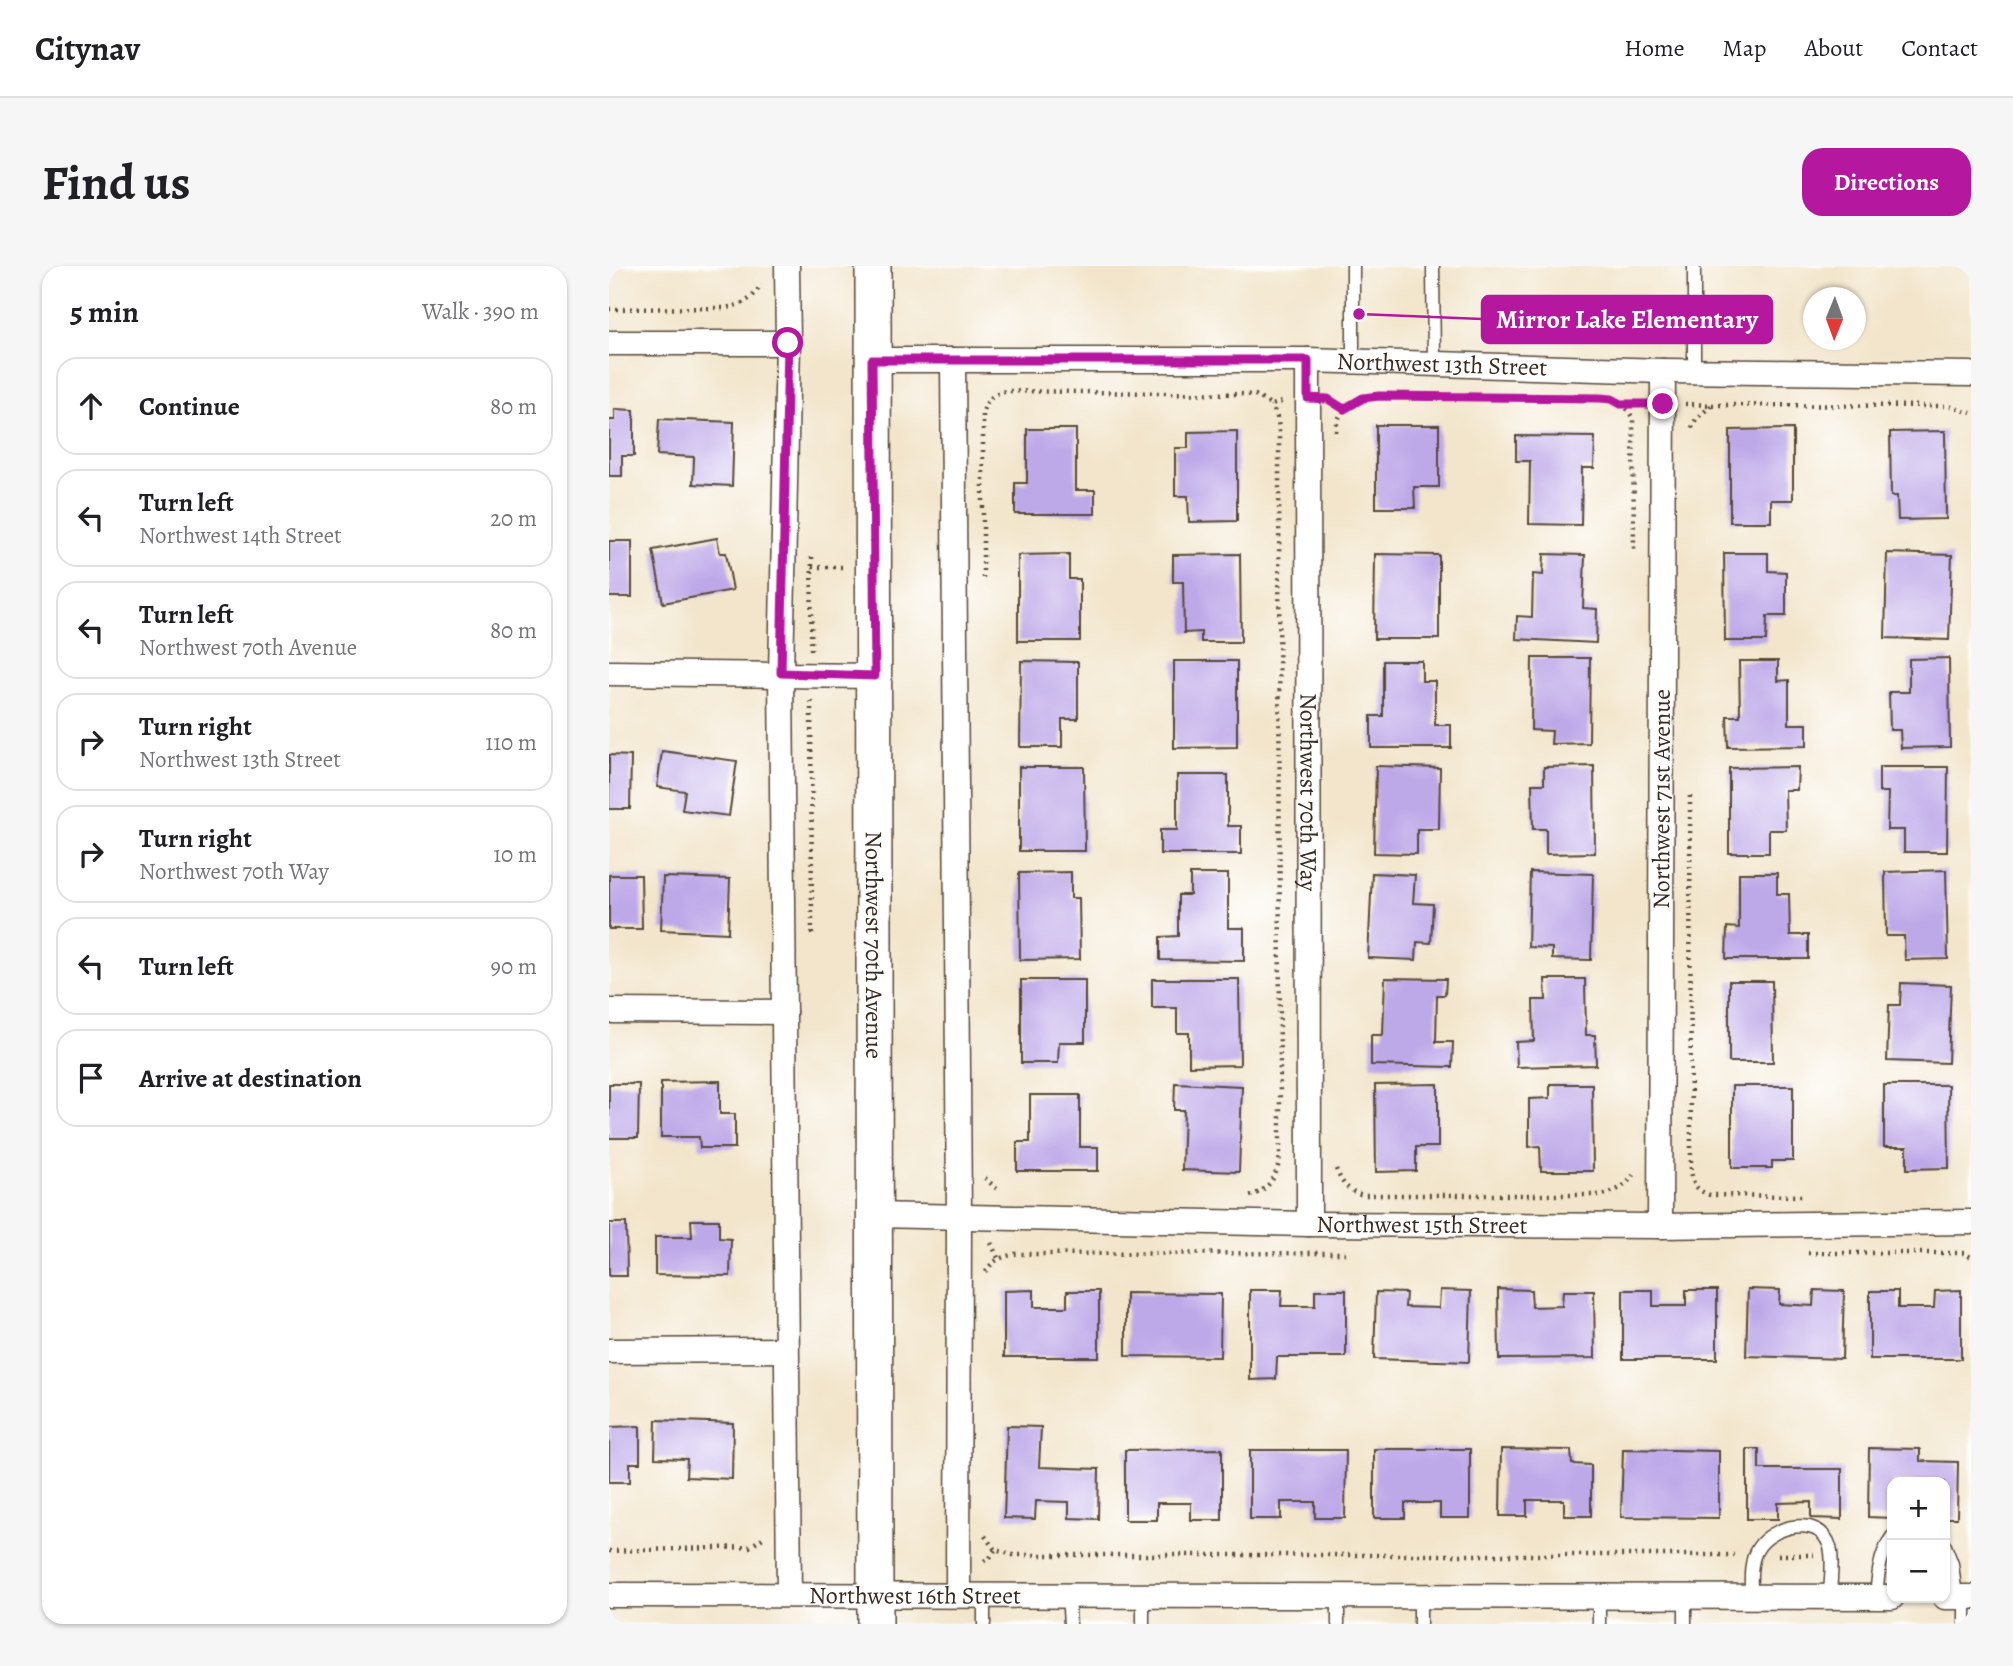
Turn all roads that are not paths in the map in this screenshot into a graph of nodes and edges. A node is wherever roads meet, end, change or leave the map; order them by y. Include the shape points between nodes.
1 (787, 266) edge
2 (873, 266) edge
3 (1353, 266) edge
4 (1433, 266) edge
5 (1694, 266) edge
6 (609, 343) edge
7 (788, 343) junction
8 (872, 360) junction
9 (953, 360) junction
10 (1308, 360) junction
11 (1353, 362) junction
12 (1434, 364) junction
13 (1663, 371) junction
14 (1694, 371) junction
15 (1971, 374) edge
16 (609, 673) edge
17 (781, 673) junction
18 (875, 676) junction
19 (609, 1012) edge
20 (784, 1012) junction
21 (874, 1215) junction
22 (959, 1216) junction
23 (1309, 1223) junction
24 (1971, 1223) edge
25 (1660, 1226) junction
26 (786, 1350) junction
27 (609, 1351) edge
28 (1890, 1540) edge
29 (1950, 1559) edge
30 (789, 1594) junction
31 (609, 1595) edge
32 (958, 1595) junction
33 (984, 1595) junction
34 (1068, 1595) junction
35 (1143, 1595) junction
36 (1338, 1595) junction
37 (1420, 1596) junction
38 (1599, 1596) junction
39 (1685, 1597) junction
40 (1751, 1597) junction
41 (1830, 1597) junction
42 (1884, 1597) edge
43 (1959, 1597) edge
44 (875, 1609) edge
45 (984, 1624) edge
46 (1070, 1624) edge
47 (1143, 1624) edge
48 (1338, 1624) edge
49 (1420, 1624) edge
50 (1599, 1624) edge
51 (1685, 1624) edge
52 (1965, 1624) edge

1 - 7 street
2 - 8 street, Northwest 70th Avenue
3 - 11 lane
4 - 12 lane
5 - 14 lane
6 - 7 street
7 - 17 street
8 - 9 street, Northwest 13th Street
8 - 18 street, Northwest 70th Avenue
9 - 10 street, Northwest 13th Street
9 - 22 street
10 - 11 street, Northwest 13th Street
10 - 23 street, Northwest 70th Way
11 - 12 street, Northwest 13th Street
12 - 13 street, Northwest 13th Street
13 - 14 street, Northwest 13th Street
13 - 25 street, Northwest 71st Avenue
14 - 15 street, Northwest 13th Street
16 - 17 street
17 - 18 street
17 - 20 street
18 - 21 street, Northwest 70th Avenue
19 - 20 street
20 - 26 street
21 - 22 street, Northwest 15th Street
21 - 44 street, Northwest 70th Avenue
22 - 23 street, Northwest 15th Street
22 - 32 street
23 - 25 street, Northwest 15th Street
24 - 25 street, Northwest 15th Street
26 - 27 street
26 - 30 street
28 - 42 lane via 1879,1566
29 - 43 lane
30 - 31 street, Northwest 16th Street
30 - 44 street, Northwest 16th Street
32 - 33 street, Northwest 16th Street
32 - 44 street, Northwest 16th Street
33 - 34 street, Northwest 16th Street
33 - 45 lane
34 - 35 street, Northwest 16th Street
34 - 46 lane
35 - 36 street, Northwest 16th Street
35 - 47 lane
36 - 37 street, Northwest 16th Street
36 - 48 lane
37 - 38 street, Northwest 16th Street
37 - 49 lane
38 - 39 street, Northwest 16th Street
38 - 50 lane
39 - 40 street, Northwest 16th Street
39 - 51 lane
40 - 41 street, Northwest 16th Street
40 - 41 lane via 1757,1549 1781,1528 1800,1525 1815,1530 1830,1548
41 - 42 street, Northwest 16th Street
43 - 52 lane

